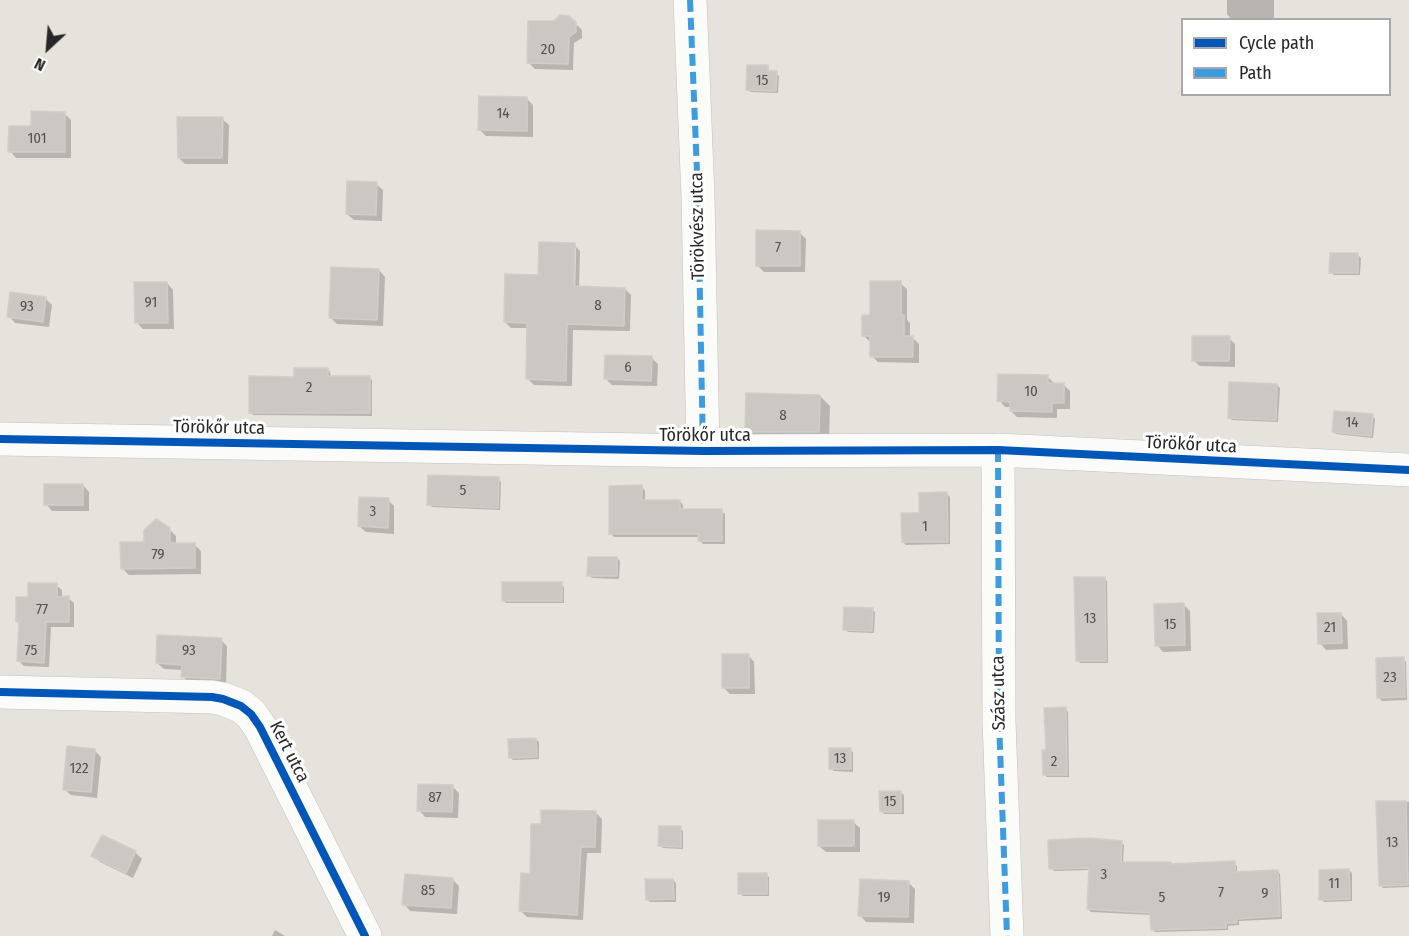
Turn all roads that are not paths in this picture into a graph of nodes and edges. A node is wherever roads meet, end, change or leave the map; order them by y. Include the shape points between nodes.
1 (690, 0) edge
2 (0, 439) edge
3 (998, 450) junction
4 (703, 451) junction
5 (1409, 471) edge
6 (0, 692) edge
7 (365, 936) edge
8 (1007, 936) edge

1 - 4 street, Törökvész utca
2 - 4 street, Törökőr utca
3 - 4 street, Törökőr utca
3 - 5 street, Törökőr utca
3 - 8 street, Szász utca via 999,721
6 - 7 street, Kert utca via 212,697 241,706 260,727

